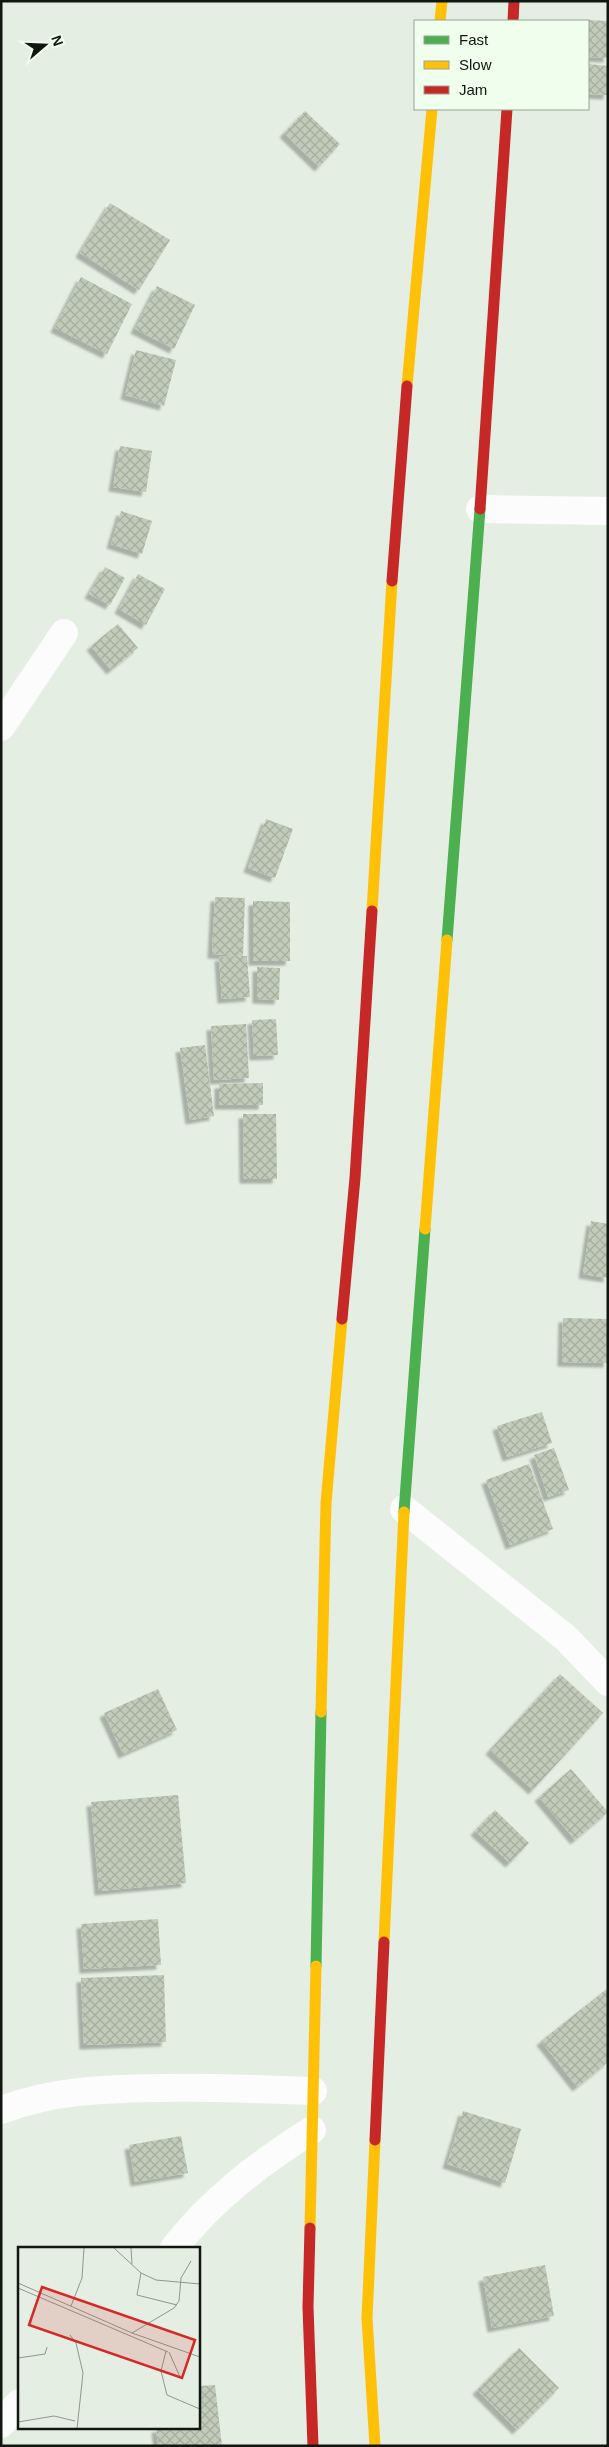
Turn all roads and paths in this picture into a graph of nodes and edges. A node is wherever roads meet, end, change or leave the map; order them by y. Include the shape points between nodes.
1 (442, 1) edge
2 (514, 1) edge
3 (440, 20) edge
4 (512, 20) edge
5 (432, 110) edge
6 (507, 110) edge
7 (480, 509) junction
8 (608, 511) edge
9 (64, 633) dead end
10 (1, 727) edge
11 (404, 1509) junction
12 (608, 1682) edge
13 (313, 2091) junction
14 (1, 2110) edge
15 (312, 2130) junction
16 (175, 2247) edge
17 (18, 2404) edge
18 (1, 2424) edge
19 (313, 2446) edge
20 (375, 2446) edge

1 - 3 highway
2 - 4 highway
5 - 13 highway via 397,504 355,1178 326,1504
6 - 7 highway
7 - 8 street
7 - 11 highway
9 - 10 street
11 - 12 street via 566,1638
11 - 20 highway via 367,2318
13 - 14 street via 231,2087 73,2091 30,2099
13 - 15 highway
15 - 16 street via 263,2161 227,2191
15 - 19 highway via 308,2307
17 - 18 street

